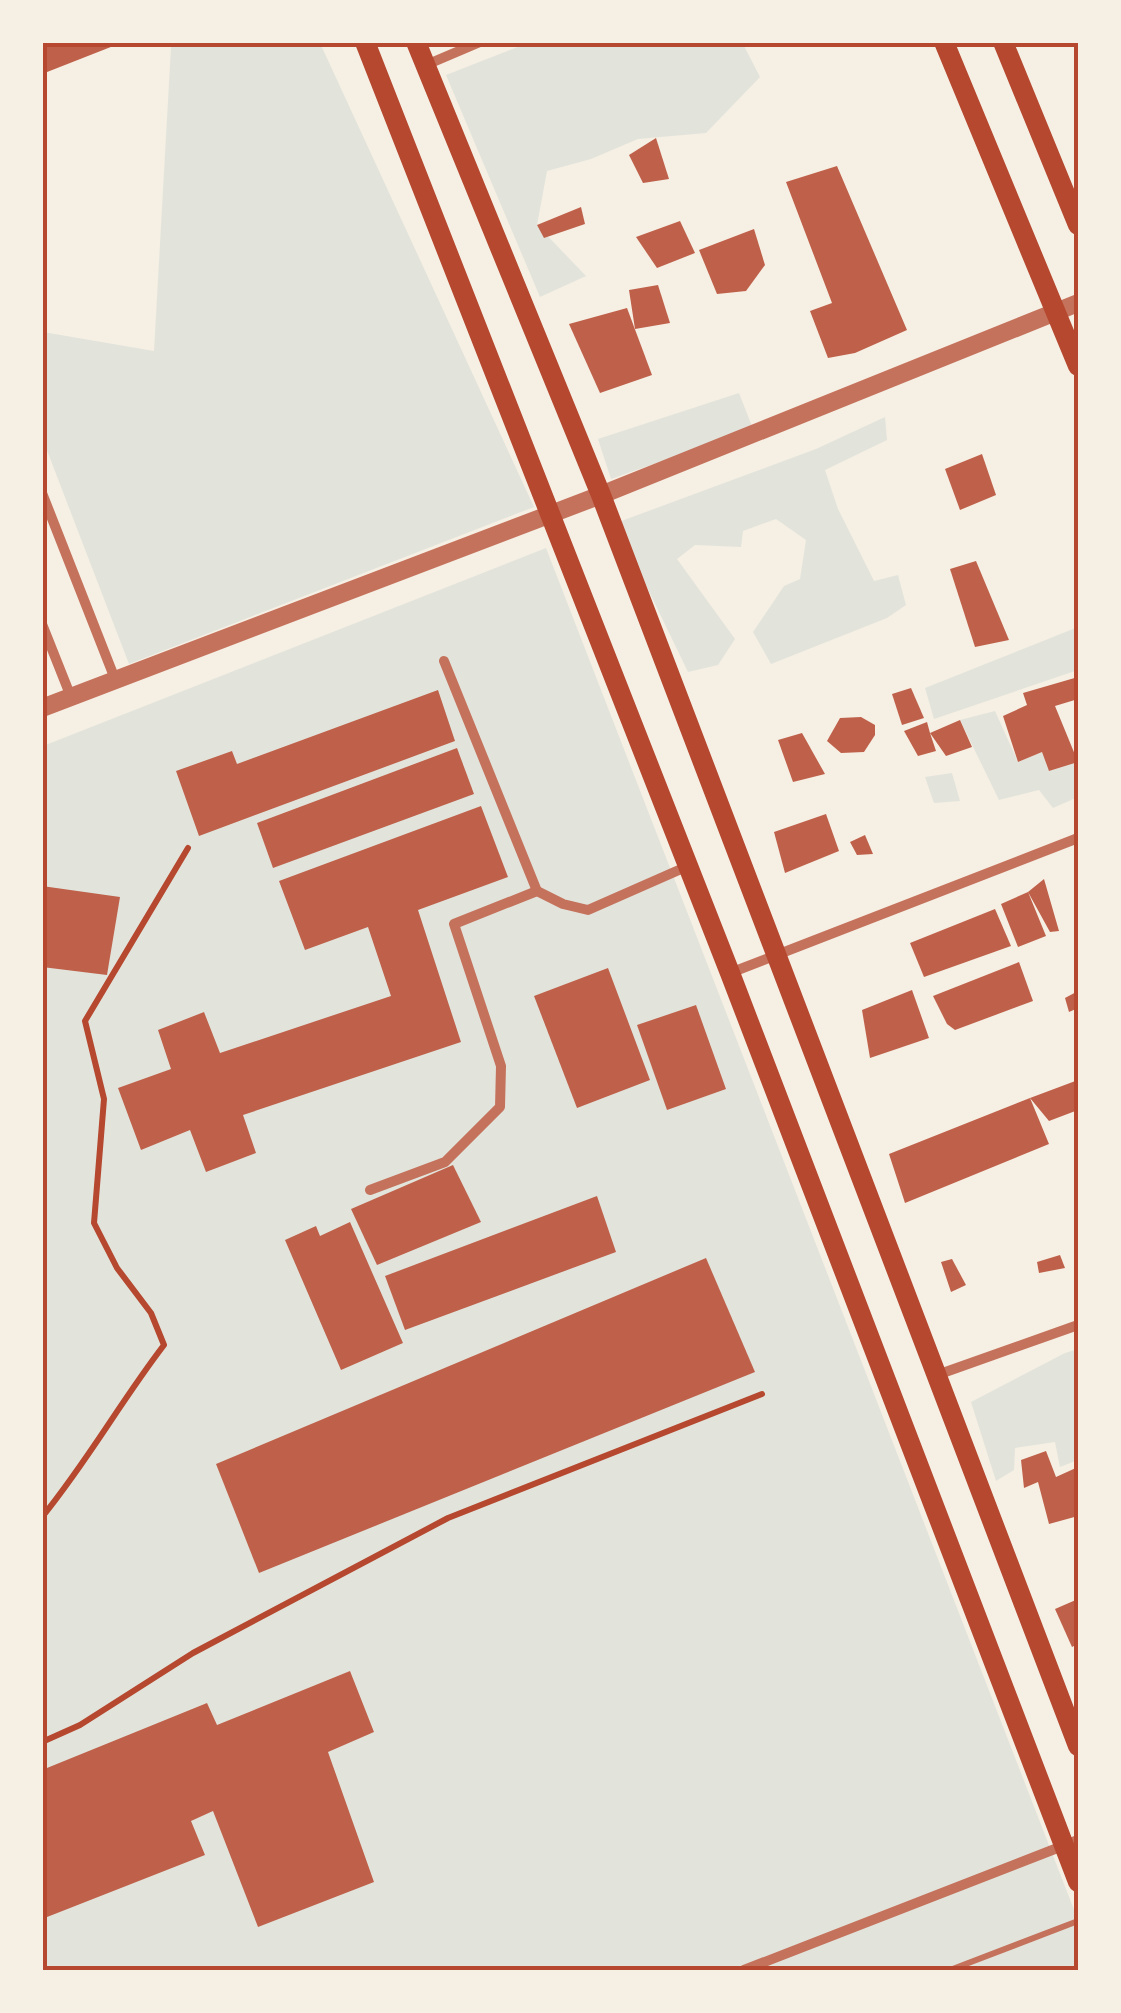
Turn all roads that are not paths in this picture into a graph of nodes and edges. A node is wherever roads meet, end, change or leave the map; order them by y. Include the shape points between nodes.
1 (365, 42) edge
2 (416, 42) edge
3 (480, 42) edge
4 (944, 42) edge
5 (1003, 42) edge
6 (425, 65) junction
7 (1078, 225) edge
8 (1078, 303) edge
9 (1058, 311) junction
10 (1078, 366) edge
11 (42, 493) edge
12 (600, 495) junction
13 (549, 513) junction
14 (42, 624) edge
15 (444, 661) dead end
16 (115, 680) junction
17 (71, 697) junction
18 (42, 708) edge
19 (1078, 838) edge
20 (688, 866) junction
21 (536, 891) junction
22 (778, 954) junction
23 (730, 973) junction
24 (370, 1190) dead end
25 (1078, 1325) edge
26 (936, 1375) junction
27 (1078, 1746) edge
28 (1071, 1843) edge
29 (1078, 1882) edge
30 (1078, 1921) edge
31 (744, 1970) edge
32 (950, 1970) edge

1 - 13 main road
2 - 6 main road
3 - 6 street
4 - 9 main road
5 - 7 main road
6 - 12 main road
8 - 9 street
9 - 10 main road
9 - 12 street
11 - 16 street
12 - 13 street
12 - 22 main road
13 - 16 street
13 - 20 main road
14 - 17 street
15 - 21 street
16 - 17 street
17 - 18 street
19 - 22 street
20 - 21 street via 588,910
20 - 23 main road
21 - 24 street via 454,924 501,1066 500,1107 445,1162
22 - 23 street
22 - 26 main road
23 - 28 main road
25 - 26 street
26 - 27 main road
28 - 29 main road
28 - 31 street
30 - 32 lane

